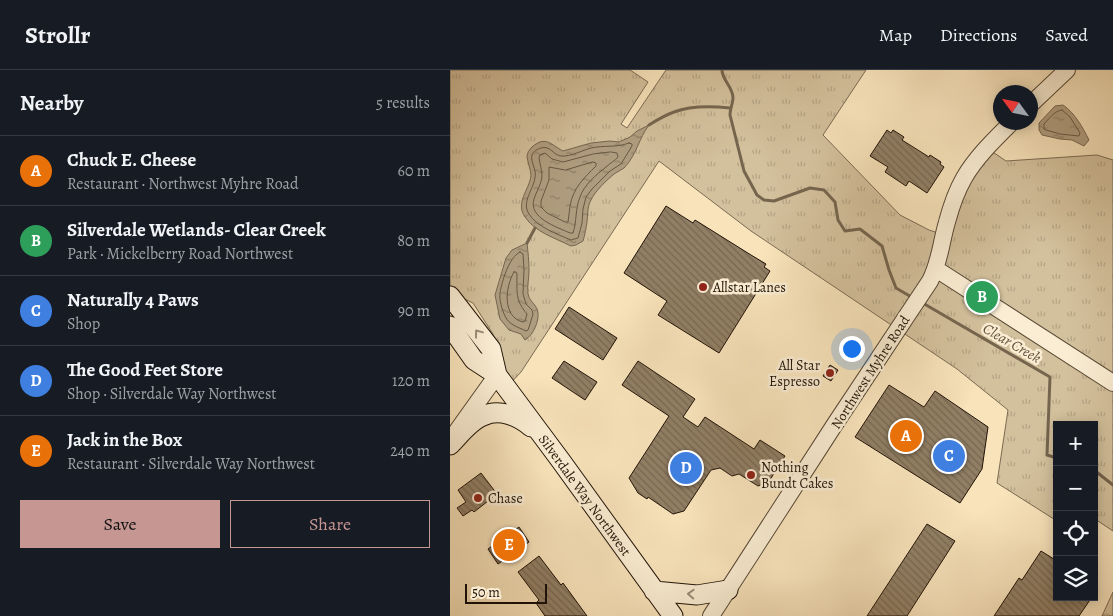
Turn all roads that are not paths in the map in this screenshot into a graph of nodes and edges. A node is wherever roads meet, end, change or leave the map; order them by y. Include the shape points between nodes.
1 (1067, 70) edge
2 (1038, 97) edge
3 (1005, 130) edge
4 (936, 269) junction
5 (450, 296) edge
6 (450, 326) edge
7 (496, 375) junction
8 (1113, 383) edge
9 (450, 440) edge
10 (545, 440) junction
11 (450, 445) edge
12 (728, 590) junction
13 (654, 591) junction
14 (673, 616) edge
15 (711, 616) edge

1 - 2 street
3 - 4 street, Northwest Myhre Road via 964,178 955,196
4 - 8 street
4 - 12 street, Northwest Myhre Road
7 -> 5 main road, Silverdale Way Northwest via 490,349
6 - 7 main road, Silverdale Way Northwest via 474,360
7 - 9 street
7 - 10 main road, Silverdale Way Northwest
10 - 11 main road via 520,420 506,414 490,413 475,421
10 - 13 main road, Silverdale Way Northwest
12 -> 13 main road via 698,595
12 - 15 street, Northwest Myhre Road
13 - 14 main road, Silverdale Way Northwest

